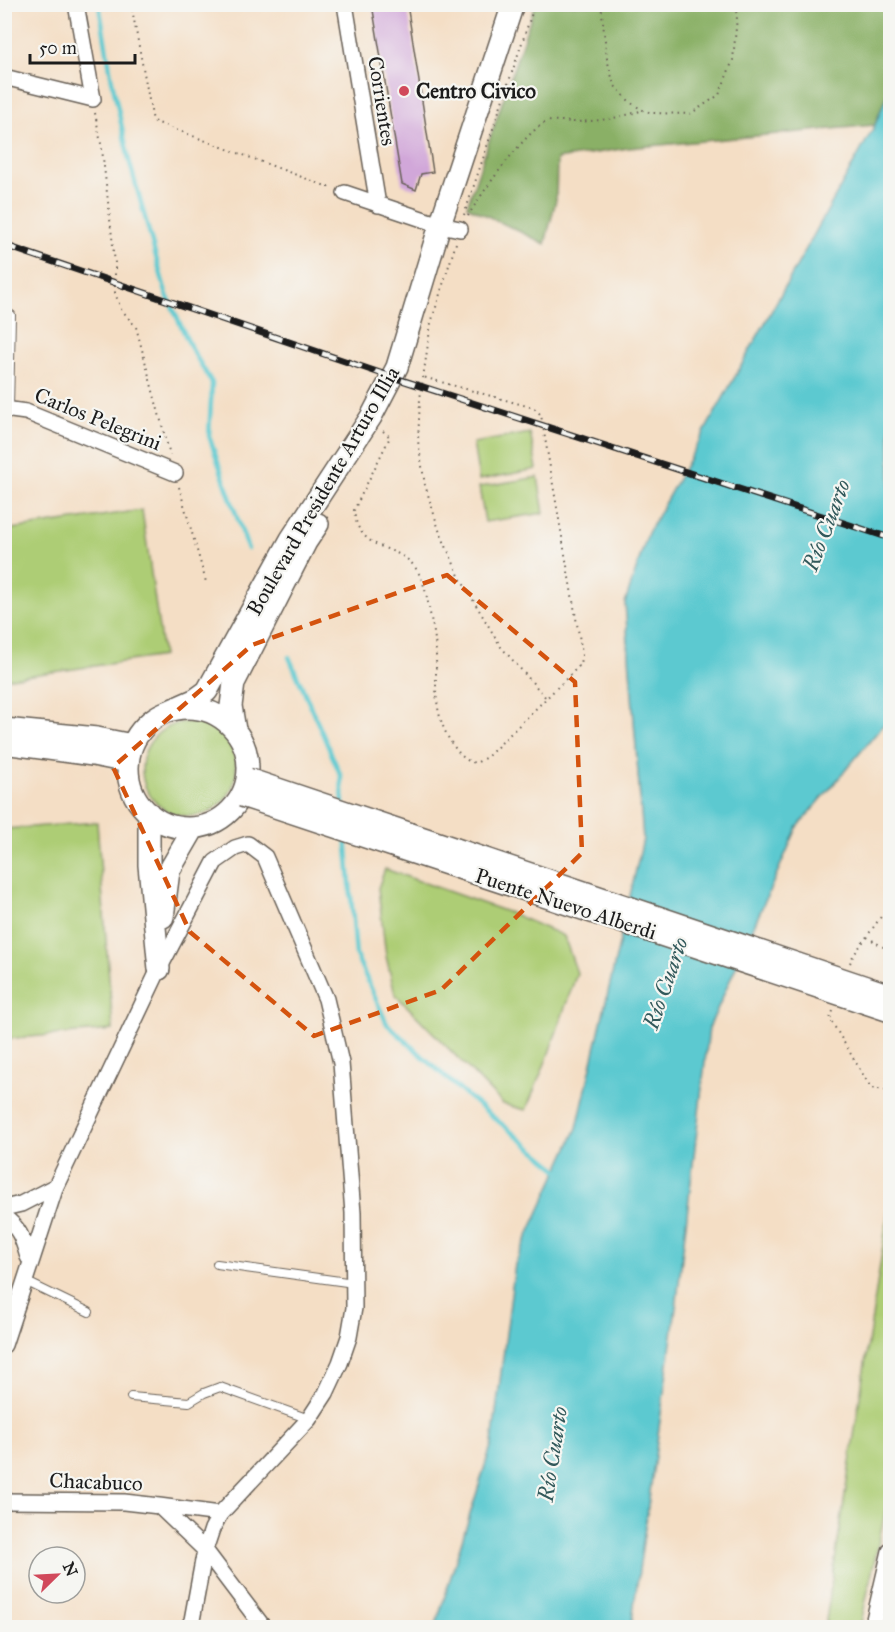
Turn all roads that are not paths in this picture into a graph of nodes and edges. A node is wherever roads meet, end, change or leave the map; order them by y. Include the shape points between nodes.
1 (76, 4) edge
2 (345, 4) edge
3 (513, 4) edge
4 (525, 4) edge
5 (4, 76) edge
6 (345, 193) road end
7 (378, 204) junction
8 (450, 227) junction
9 (4, 314) edge
10 (7, 357) edge
11 (7, 409) edge
12 (175, 473) road end
13 (171, 710) junction
14 (4, 729) edge
15 (235, 730) junction
16 (4, 743) edge
17 (130, 754) junction
18 (245, 788) junction
19 (149, 813) junction
20 (194, 828) junction
21 (159, 969) junction
22 (891, 995) edge
23 (891, 1011) edge
24 (56, 1186) junction
25 (4, 1208) edge
26 (4, 1217) edge
27 (28, 1257) dead end
28 (217, 1264) dead end
29 (25, 1281) junction
30 (354, 1283) junction
31 (89, 1312) dead end
32 (4, 1345) edge
33 (131, 1397) dead end
34 (309, 1419) junction
35 (4, 1502) edge
36 (159, 1506) junction
37 (220, 1514) junction
38 (205, 1550) junction
39 (891, 1551) edge
40 (188, 1628) edge
41 (264, 1628) edge
42 (872, 1628) edge

1 - 5 street via 93,99
2 - 7 street, Corrientes
3 - 8 main road, Boulevard Presidente Arturo Illia
4 - 8 main road, Boulevard Presidente Arturo Illia
6 - 7 street
7 - 8 street
8 - 13 main road, Boulevard Presidente Arturo Illia via 384,394 291,539 207,691
8 - 15 main road, Boulevard Presidente Arturo Illia via 406,370 379,427 306,542 234,683 231,706
9 - 10 lane via 11,315
10 - 11 lane
11 - 12 street, Carlos Pelegrini via 26,412
13 - 15 main road via 194,708 217,715
13 - 17 main road via 154,718 141,731
14 - 17 main road via 97,738
15 - 18 main road via 248,764
16 - 17 main road via 93,755
17 - 19 main road via 132,789
18 - 20 main road via 230,811 214,823
18 - 22 main road, Puente Nuevo Alberdi, bridge
18 - 23 main road, Puente Nuevo Alberdi, bridge
19 - 20 main road via 162,822
19 - 21 main road via 149,865
20 - 21 main road via 169,871
21 - 24 street
21 - 30 street via 215,862 248,844 265,857 326,999 341,1064 353,1213
24 - 25 street
24 - 29 street
26 - 27 street via 22,1235
28 - 30 lane
29 - 31 lane
29 - 32 street
30 - 34 street via 354,1308 346,1346 326,1393
33 - 34 lane via 189,1402 220,1387
34 - 37 street
35 - 36 street, Chacabuco via 124,1502
36 - 37 street
36 - 38 street, Chacabuco
37 - 38 street
38 - 40 street
38 - 41 street, Chacabuco
39 - 42 street

